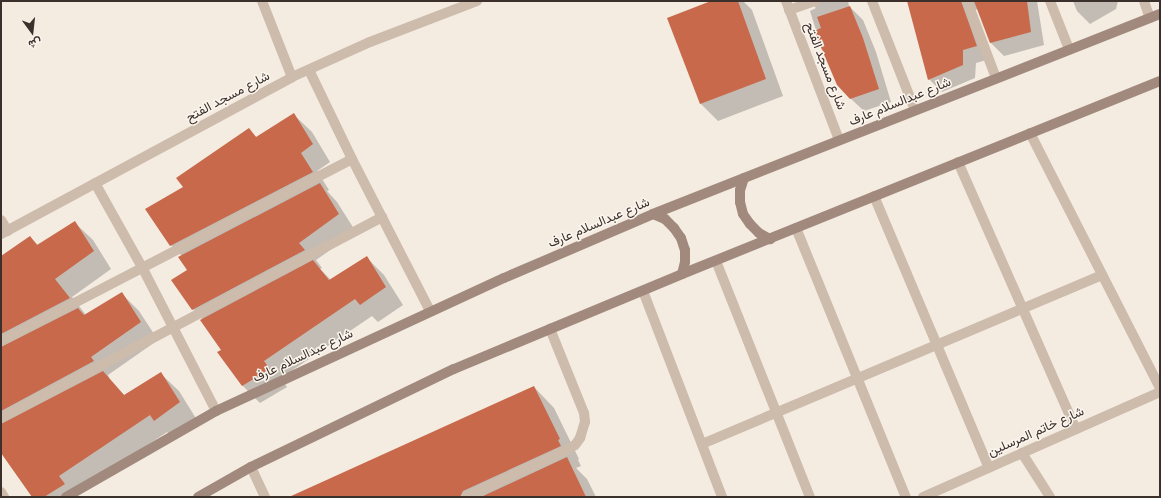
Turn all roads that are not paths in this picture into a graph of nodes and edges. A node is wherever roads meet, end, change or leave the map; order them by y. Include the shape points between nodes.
1 (262, 1) edge
2 (477, 1) edge
3 (815, 1) edge
4 (872, 1) edge
5 (967, 1) edge
6 (1050, 1) edge
7 (1144, 1) edge
8 (788, 6) edge
9 (1155, 16) edge
10 (1069, 49) junction
11 (309, 70) junction
12 (292, 77) junction
13 (996, 78) junction
14 (1160, 81) edge
15 (915, 110) junction
16 (1030, 133) junction
17 (839, 140) junction
18 (352, 159) junction
19 (958, 162) junction
20 (744, 178) junction
21 (95, 183) junction
22 (874, 196) junction
23 (653, 214) junction
24 (382, 217) junction
25 (1, 220) edge
26 (796, 228) junction
27 (4, 233) edge
28 (770, 239) junction
29 (716, 261) junction
30 (142, 266) junction
31 (682, 274) junction
32 (1102, 275) junction
33 (643, 291) junction
34 (1022, 308) junction
35 (430, 311) junction
36 (173, 326) junction
37 (550, 329) junction
38 (1, 341) edge
39 (937, 345) junction
40 (857, 378) junction
41 (1160, 388) edge
42 (1160, 392) edge
43 (216, 411) junction
44 (776, 413) junction
45 (1, 418) edge
46 (1076, 429) junction
47 (702, 444) junction
48 (1022, 453) junction
49 (251, 467) junction
50 (989, 468) junction
51 (1, 492) edge
52 (4, 497) edge
53 (66, 497) edge
54 (198, 497) edge
55 (265, 497) edge
56 (466, 497) edge
57 (722, 497) edge
58 (810, 497) edge
59 (906, 497) edge
60 (923, 497) edge
61 (1050, 497) edge

1 - 12 street
2 - 11 street, شارع مسجد الفتح via 370,42
3 - 8 street
4 - 15 street
5 - 13 street
6 - 10 street
7 - 9 street
8 - 17 street, شارع مسجد الفتح
9 - 10 main road, شارع عبدالسلام عارف
10 - 13 main road, شارع عبدالسلام عارف
11 - 12 street, شارع مسجد الفتح
11 - 18 street
12 - 21 street, شارع مسجد الفتح
13 - 15 main road, شارع عبدالسلام عارف
14 - 16 main road
15 - 17 main road, شارع عبدالسلام عارف
16 - 19 main road
16 - 32 street
17 - 20 main road, شارع عبدالسلام عارف
18 - 24 street
18 - 30 street
19 - 22 main road
19 - 34 street
20 - 23 main road, شارع عبدالسلام عارف
20 - 28 main road via 740,190 743,214 759,233
21 - 27 street, شارع مسجد الفتح
21 - 30 street
22 - 26 main road
22 - 39 street
23 - 31 main road via 665,219 681,238 685,250
23 - 35 main road, شارع عبدالسلام عارف
24 - 35 street
24 - 36 street
25 - 27 street
26 - 28 main road
26 - 40 street
28 - 29 main road
29 - 31 main road
29 - 44 street
30 - 36 street
30 - 38 street
31 - 33 main road
32 - 34 street
32 - 41 street
33 - 37 main road
33 - 47 street
34 - 39 street
34 - 46 street
35 - 43 main road, شارع عبدالسلام عارف
36 - 43 street
36 - 45 street
37 - 49 main road via 454,369
37 - 56 street via 584,413 585,422 580,438 568,450
39 - 40 street
39 - 50 street
40 - 44 street
40 - 59 street
42 - 46 street, شارع خاتم المرسلين
43 - 53 main road, شارع عبدالسلام عارف
44 - 47 street
44 - 58 street
46 - 48 street, شارع خاتم المرسلين
47 - 57 street
48 - 50 street, شارع خاتم المرسلين
48 - 61 street
49 - 54 main road
49 - 55 street
50 - 60 street, شارع خاتم المرسلين
51 - 52 street

